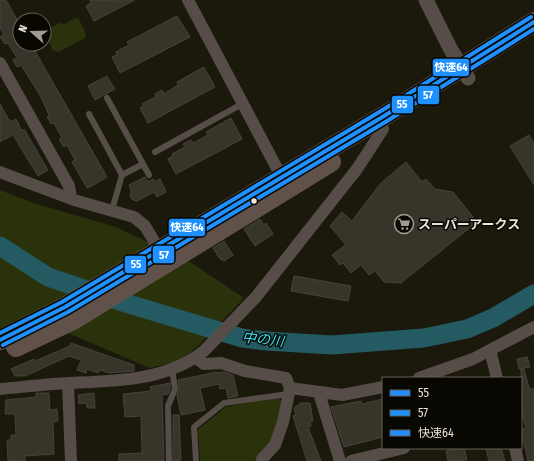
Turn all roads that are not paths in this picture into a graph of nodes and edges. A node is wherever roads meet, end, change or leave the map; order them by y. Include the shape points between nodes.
1 (188, 0) edge
2 (426, 0) edge
3 (534, 22) edge
4 (534, 37) edge
5 (0, 63) edge
6 (465, 72) junction
7 (107, 98) dead end
8 (242, 104) junction
9 (89, 114) dead end
10 (383, 129) junction
11 (155, 152) dead end
12 (143, 164) junction
13 (0, 172) edge
14 (122, 175) junction
15 (149, 175) dead end
16 (281, 176) junction
17 (71, 198) junction
18 (112, 210) junction
19 (163, 256) junction
20 (69, 314) junction
21 (534, 327) edge
22 (0, 340) edge
23 (490, 350) junction
24 (0, 353) edge
25 (200, 355) junction
26 (172, 369) junction
27 (422, 377) edge
28 (497, 377) edge
29 (68, 383) junction
30 (382, 387) edge
31 (0, 389) edge
32 (289, 391) junction
33 (319, 393) junction
34 (400, 449) edge
35 (515, 449) edge
36 (265, 459) edge
37 (71, 461) edge
38 (169, 461) edge
39 (196, 461) edge
40 (340, 461) edge
41 (351, 461) edge
42 (518, 461) edge

1 - 8 street
2 - 6 street
3 - 6 highway
4 - 6 highway
5 - 17 street via 69,186
6 - 10 highway
6 - 16 highway
7 - 12 lane
8 - 11 lane
8 - 16 street
9 - 14 lane
10 - 19 highway
10 - 25 street via 357,169 256,297
12 - 14 lane
12 - 15 lane
13 - 17 street
14 - 18 lane
16 - 19 highway
17 - 18 street
18 - 19 street via 134,217 145,226
19 - 20 highway
20 - 22 highway
20 - 24 highway
21 - 23 street
23 - 27 street via 473,359
23 - 28 street
25 - 26 street
25 - 32 street via 204,364 221,364 286,378
26 - 29 street via 133,380
26 - 38 lane via 175,389 168,406
29 - 31 street
29 - 37 street
30 - 33 street via 342,394
32 - 33 street
32 - 36 street via 275,446
32 - 39 lane via 224,403 194,427
33 - 40 street
34 - 41 street
35 - 42 street

